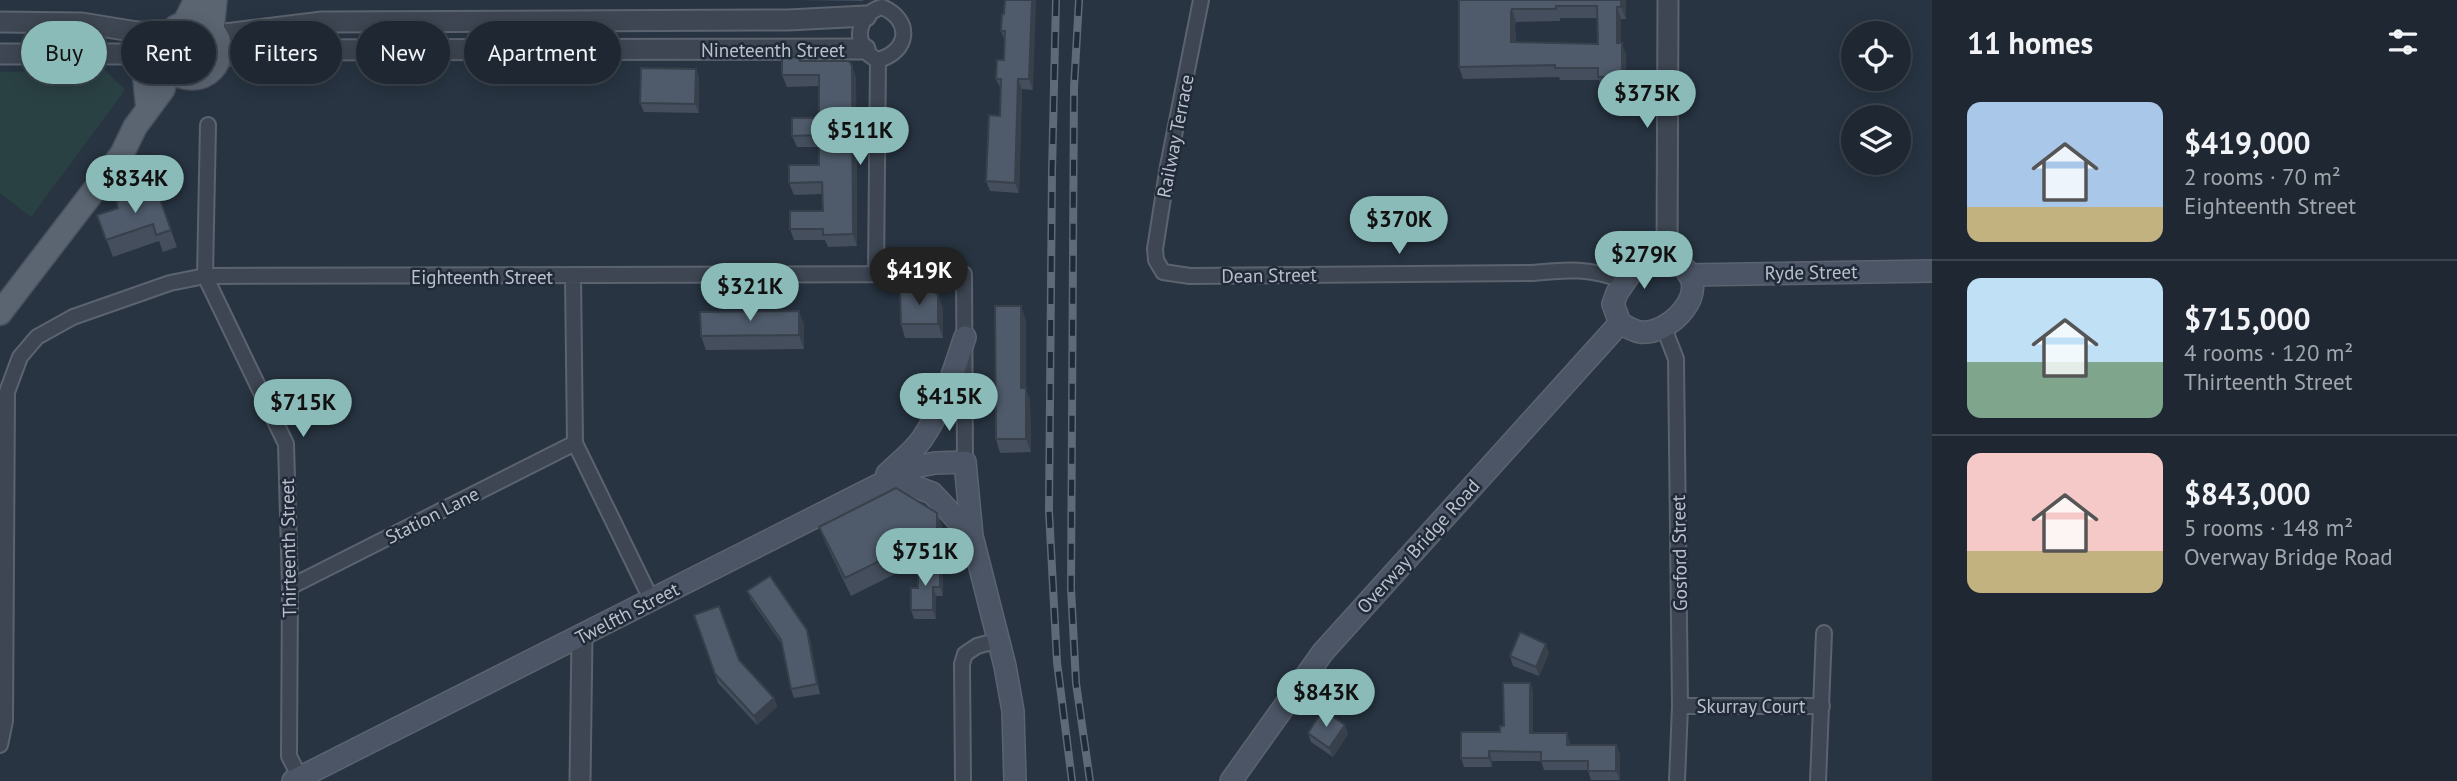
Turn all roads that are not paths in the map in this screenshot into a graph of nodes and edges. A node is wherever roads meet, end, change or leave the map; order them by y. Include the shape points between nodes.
1 (196, 0) edge
2 (215, 0) edge
3 (1201, 0) edge
4 (1668, 0) edge
5 (877, 8) edge
6 (182, 21) edge
7 (216, 21) edge
8 (0, 22) edge
9 (121, 29) edge
10 (216, 40) joint
11 (0, 54) edge
12 (121, 54) edge
13 (871, 55) junction
14 (145, 84) edge
15 (164, 84) edge
16 (185, 84) edge
17 (148, 109) junction
18 (208, 125) dead end
19 (122, 154) junction
20 (1667, 260) junction
21 (1932, 271) edge
22 (1163, 272) joint
23 (876, 275) junction
24 (1689, 275) junction
25 (205, 276) junction
26 (573, 276) junction
27 (1625, 281) junction
28 (0, 313) edge
29 (1620, 323) junction
30 (1664, 328) junction
31 (965, 337) junction
32 (575, 443) junction
33 (965, 462) junction
34 (871, 491) junction
35 (972, 536) junction
36 (290, 587) junction
37 (652, 601) junction
38 (1824, 633) dead end
39 (582, 636) junction
40 (999, 640) junction
41 (1680, 706) junction
42 (1822, 706) junction
43 (0, 745) edge
44 (297, 779) edge
45 (580, 781) edge
46 (963, 781) edge
47 (1015, 781) edge
48 (1231, 781) edge
49 (1677, 781) edge
50 (1818, 781) edge

1 - 6 main road
2 - 7 main road
3 - 22 street, Railway Terrace via 1155,249
4 - 20 street
5 - 10 street, Nineteenth Street via 788,20 322,22
5 - 13 street via 861,24 859,33
5 - 13 street via 896,14 904,34 895,53
8 - 9 street via 82,23
10 - 13 street, Nineteenth Street via 251,50
11 - 12 street
13 - 23 street
14 - 17 main road
15 - 17 main road
16 - 19 main road via 149,131
17 - 19 main road
18 - 25 street, Thirteenth Street
19 - 28 main road
20 - 24 main road
20 - 27 main road via 1641,266
21 - 24 main road, Ryde Street
22 - 27 street, Dean Street via 1203,276 1569,269 1601,272
23 - 26 street, Eighteenth Street
23 - 31 street, Eighteenth Street via 964,274
24 - 30 main road via 1693,288 1689,301
25 - 26 street, Eighteenth Street
25 - 36 street, Thirteenth Street via 286,444
25 - 43 street, Eighteenth Street via 170,283 73,317 37,337 20,357 7,392 5,721
26 - 32 street
27 - 29 main road via 1613,304
29 - 30 main road via 1640,332
29 - 48 main road, Overway Bridge Road via 1323,652
30 - 41 street, Gosford Street via 1676,359
31 - 33 street
31 - 34 main road via 946,394 921,440
32 - 36 street, Station Lane
32 - 37 street
33 - 34 main road, Twelfth Street via 914,467
33 - 35 main road
34 - 35 main road via 905,483 932,493
34 - 37 main road, Twelfth Street
35 - 40 main road
36 - 44 street, Thirteenth Street via 289,756
37 - 39 main road, Twelfth Street
38 - 42 street, Skurray Court
39 - 44 main road, Twelfth Street
39 - 45 street
40 - 46 street via 977,646 965,654 962,664
40 - 47 main road via 1013,711
41 - 42 street, Skurray Court
41 - 49 street, Gosford Street
42 - 50 street, Skurray Court

